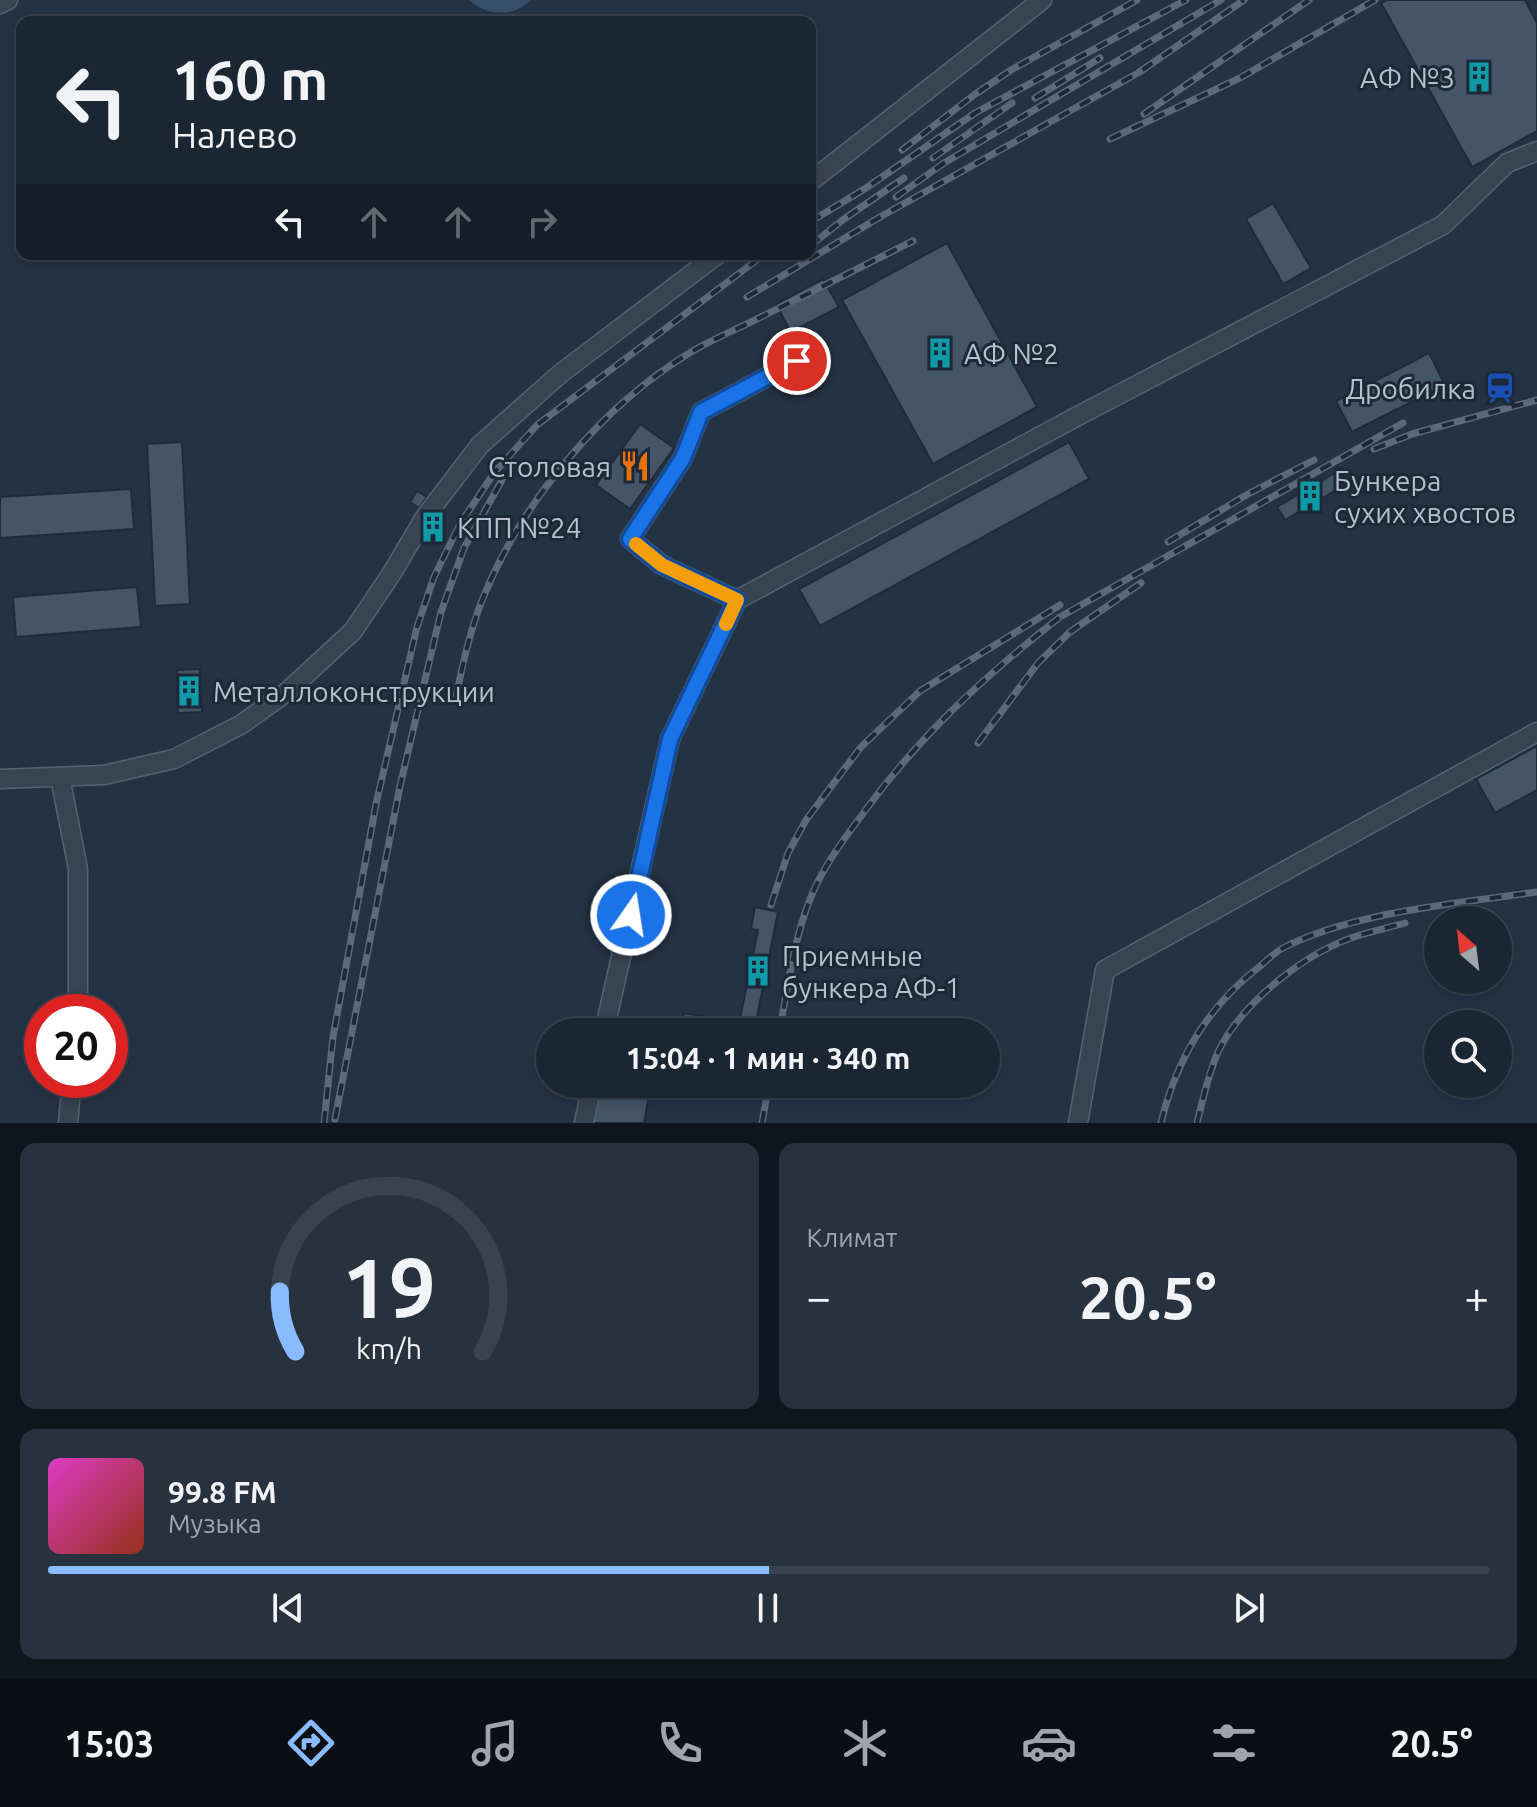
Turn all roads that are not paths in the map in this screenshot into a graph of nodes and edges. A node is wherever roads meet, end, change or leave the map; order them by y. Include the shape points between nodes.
1 (8, 0) edge
2 (1042, 0) edge
3 (0, 4) edge
4 (1537, 151) edge
5 (816, 177) edge
6 (710, 260) edge
7 (797, 361) dead end
8 (737, 600) junction
9 (1537, 732) edge
10 (60, 777) junction
11 (0, 779) edge
12 (78, 994) edge
13 (607, 1018) edge
14 (70, 1098) edge
15 (589, 1098) edge
16 (68, 1123) edge
17 (584, 1123) edge
18 (1078, 1123) edge

1 - 3 street
2 - 5 street
4 - 8 street via 1507,163 1443,225
6 - 10 street via 560,374 480,445 425,517 353,631 288,691 242,724 174,759 104,775
7 - 8 street via 701,412 683,458 630,539 662,565
8 - 13 street via 670,739
9 - 18 street via 1105,970
10 - 11 street
10 - 12 street via 78,869
14 - 16 street
15 - 17 street

